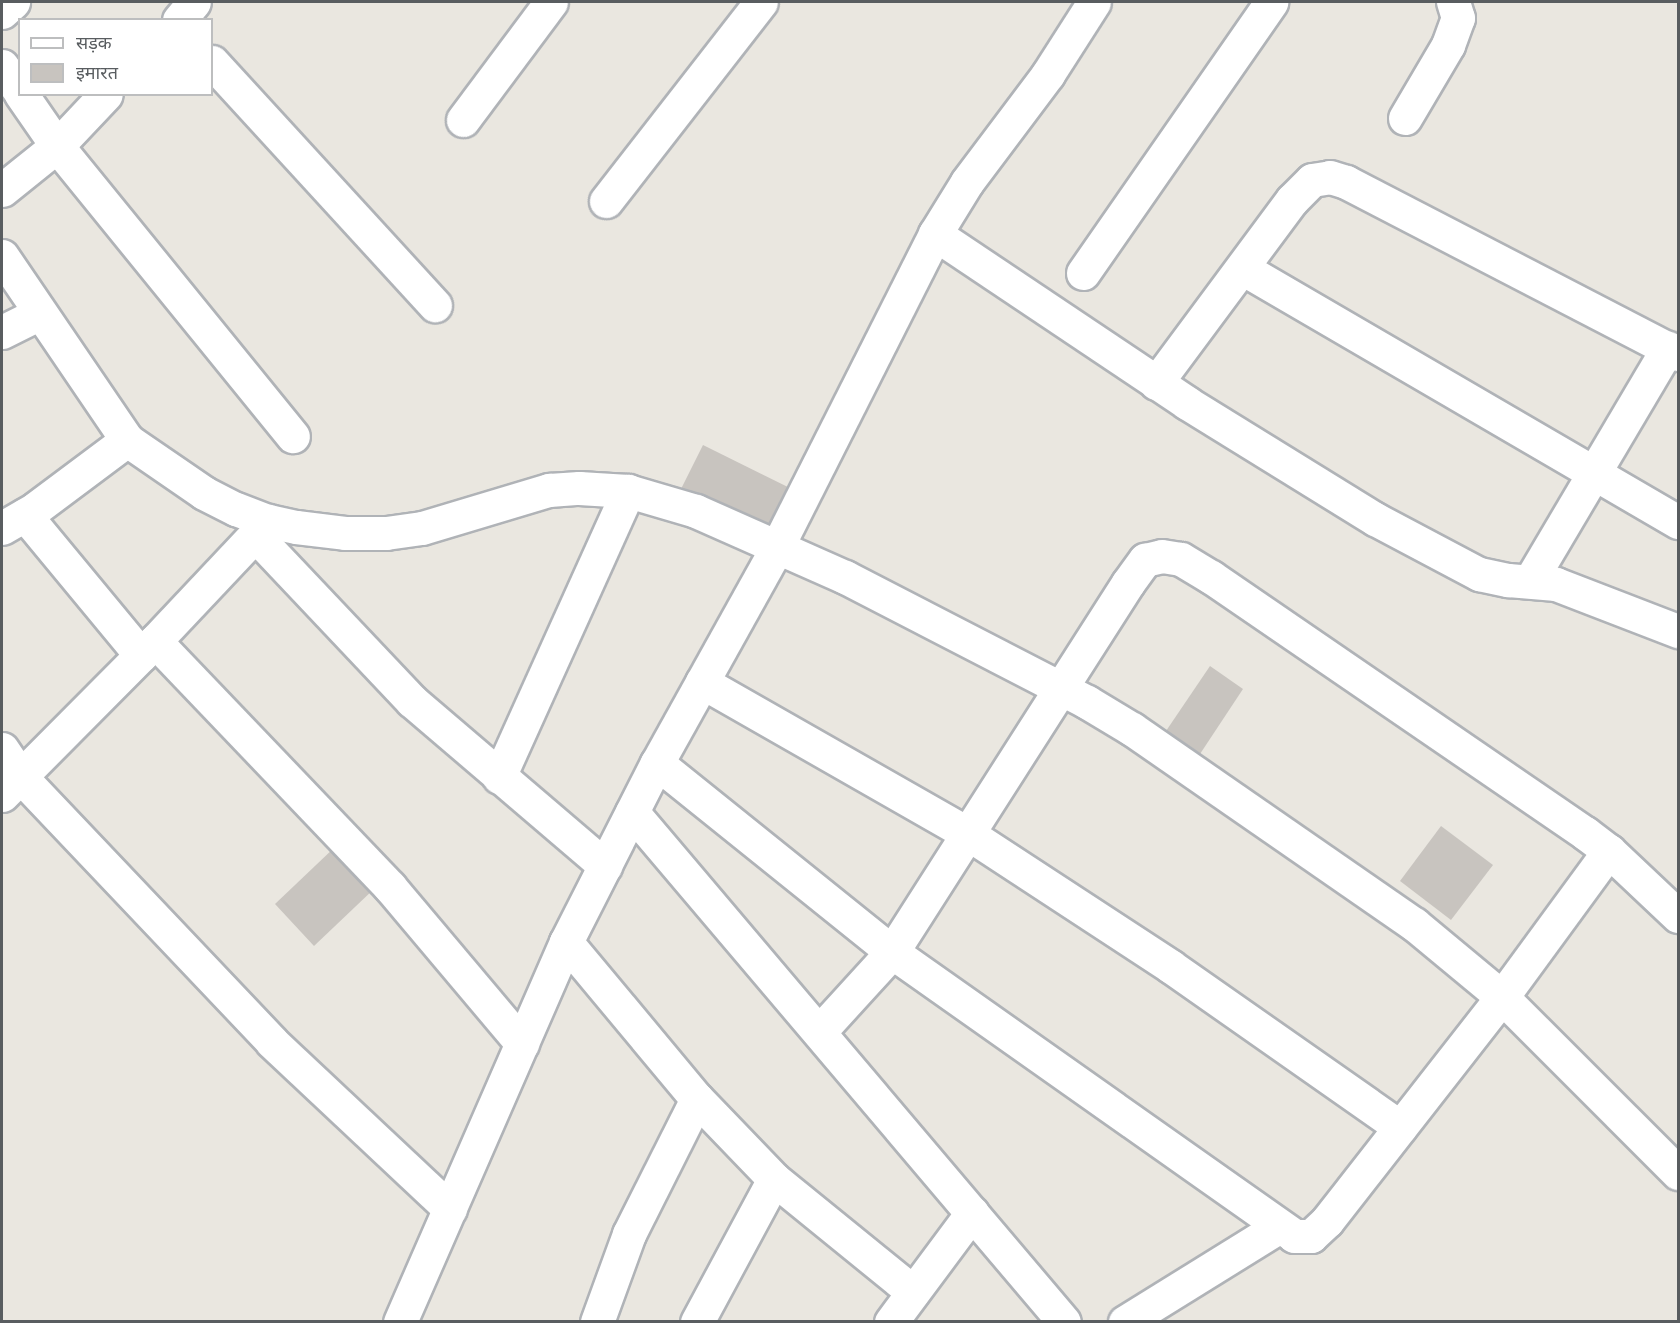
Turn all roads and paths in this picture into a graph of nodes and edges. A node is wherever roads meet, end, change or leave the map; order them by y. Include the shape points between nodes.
1 (13, 2) edge
2 (194, 2) edge
3 (551, 2) edge
4 (760, 2) edge
5 (1094, 2) edge
6 (1270, 2) edge
7 (1453, 2) edge
8 (2, 12) edge
9 (180, 18) edge
10 (213, 63) edge
11 (2, 66) edge
12 (18, 90) edge
13 (22, 96) edge
14 (104, 96) edge
15 (1405, 118) dead end
16 (463, 120) dead end
17 (57, 146) junction
18 (2, 190) edge
19 (606, 201) dead end
20 (935, 234) junction
21 (2, 256) edge
22 (1242, 268) junction
23 (1083, 273) dead end
24 (435, 305) dead end
25 (40, 312) junction
26 (2, 332) edge
27 (1673, 351) edge
28 (1156, 383) junction
29 (293, 436) dead end
30 (127, 440) junction
31 (1593, 475) junction
32 (628, 491) junction
33 (13, 521) edge
34 (1678, 522) edge
35 (262, 528) junction
36 (777, 547) junction
37 (1530, 581) junction
38 (1678, 631) edge
39 (148, 648) junction
40 (702, 682) junction
41 (1061, 687) junction
42 (2, 749) edge
43 (657, 763) junction
44 (499, 777) junction
45 (11, 786) edge
46 (632, 812) junction
47 (967, 833) junction
48 (1609, 851) junction
49 (605, 866) junction
50 (1677, 912) edge
51 (566, 942) junction
52 (892, 952) junction
53 (1502, 997) junction
54 (819, 1032) junction
55 (522, 1044) junction
56 (696, 1100) junction
57 (1400, 1127) junction
58 (1673, 1157) edge
59 (774, 1179) junction
60 (450, 1209) junction
61 (972, 1213) junction
62 (1278, 1227) junction
63 (913, 1292) junction
64 (400, 1322) edge
65 (597, 1322) edge
66 (697, 1322) edge
67 (891, 1322) edge
68 (1064, 1322) edge
69 (1125, 1322) edge

1 - 8 street
2 - 9 street
3 - 16 street
4 - 19 street
5 - 20 street via 1048,74 967,182
6 - 23 street
7 - 15 street via 1458,18 1448,45
10 - 24 street
11 - 12 street
13 - 17 street
14 - 17 street
17 - 18 street
17 - 29 street
20 - 28 street
20 - 36 street
21 - 25 street
22 - 27 street via 1292,200 1312,180 1330,177
22 - 28 street
22 - 31 street
25 - 26 street
25 - 30 street
27 - 31 street
28 - 37 street via 1375,519 1458,563 1479,574
30 - 33 street
30 - 35 street via 204,494
31 - 34 street
31 - 37 street
32 - 35 street via 549,490 422,528 387,533
32 - 36 street via 677,504
32 - 44 street
33 - 39 street
35 - 39 street
35 - 44 street via 412,701
36 - 40 street
36 - 41 street via 845,577
37 - 38 street via 1578,591
39 - 45 street
39 - 55 street via 390,887
40 - 43 street
40 - 47 street
41 - 47 street
41 - 48 street via 1145,560 1162,556 1181,559
41 - 53 street via 1132,729 1404,917
42 - 45 street
43 - 46 street
43 - 52 street
44 - 49 street
45 - 60 street via 272,1042
46 - 49 street
46 - 54 street
47 - 52 street
47 - 57 street via 1170,966
48 - 50 street
48 - 53 street
49 - 51 street
51 - 55 street
51 - 56 street
52 - 54 street
52 - 62 street
53 - 57 street
53 - 58 street
54 - 61 street
55 - 60 street
56 - 59 street
56 - 65 street via 629,1234
57 - 62 street via 1311,1236 1294,1236
59 - 63 street
59 - 66 street
60 - 64 street
61 - 63 street
61 - 68 street
62 - 69 street
63 - 67 street

